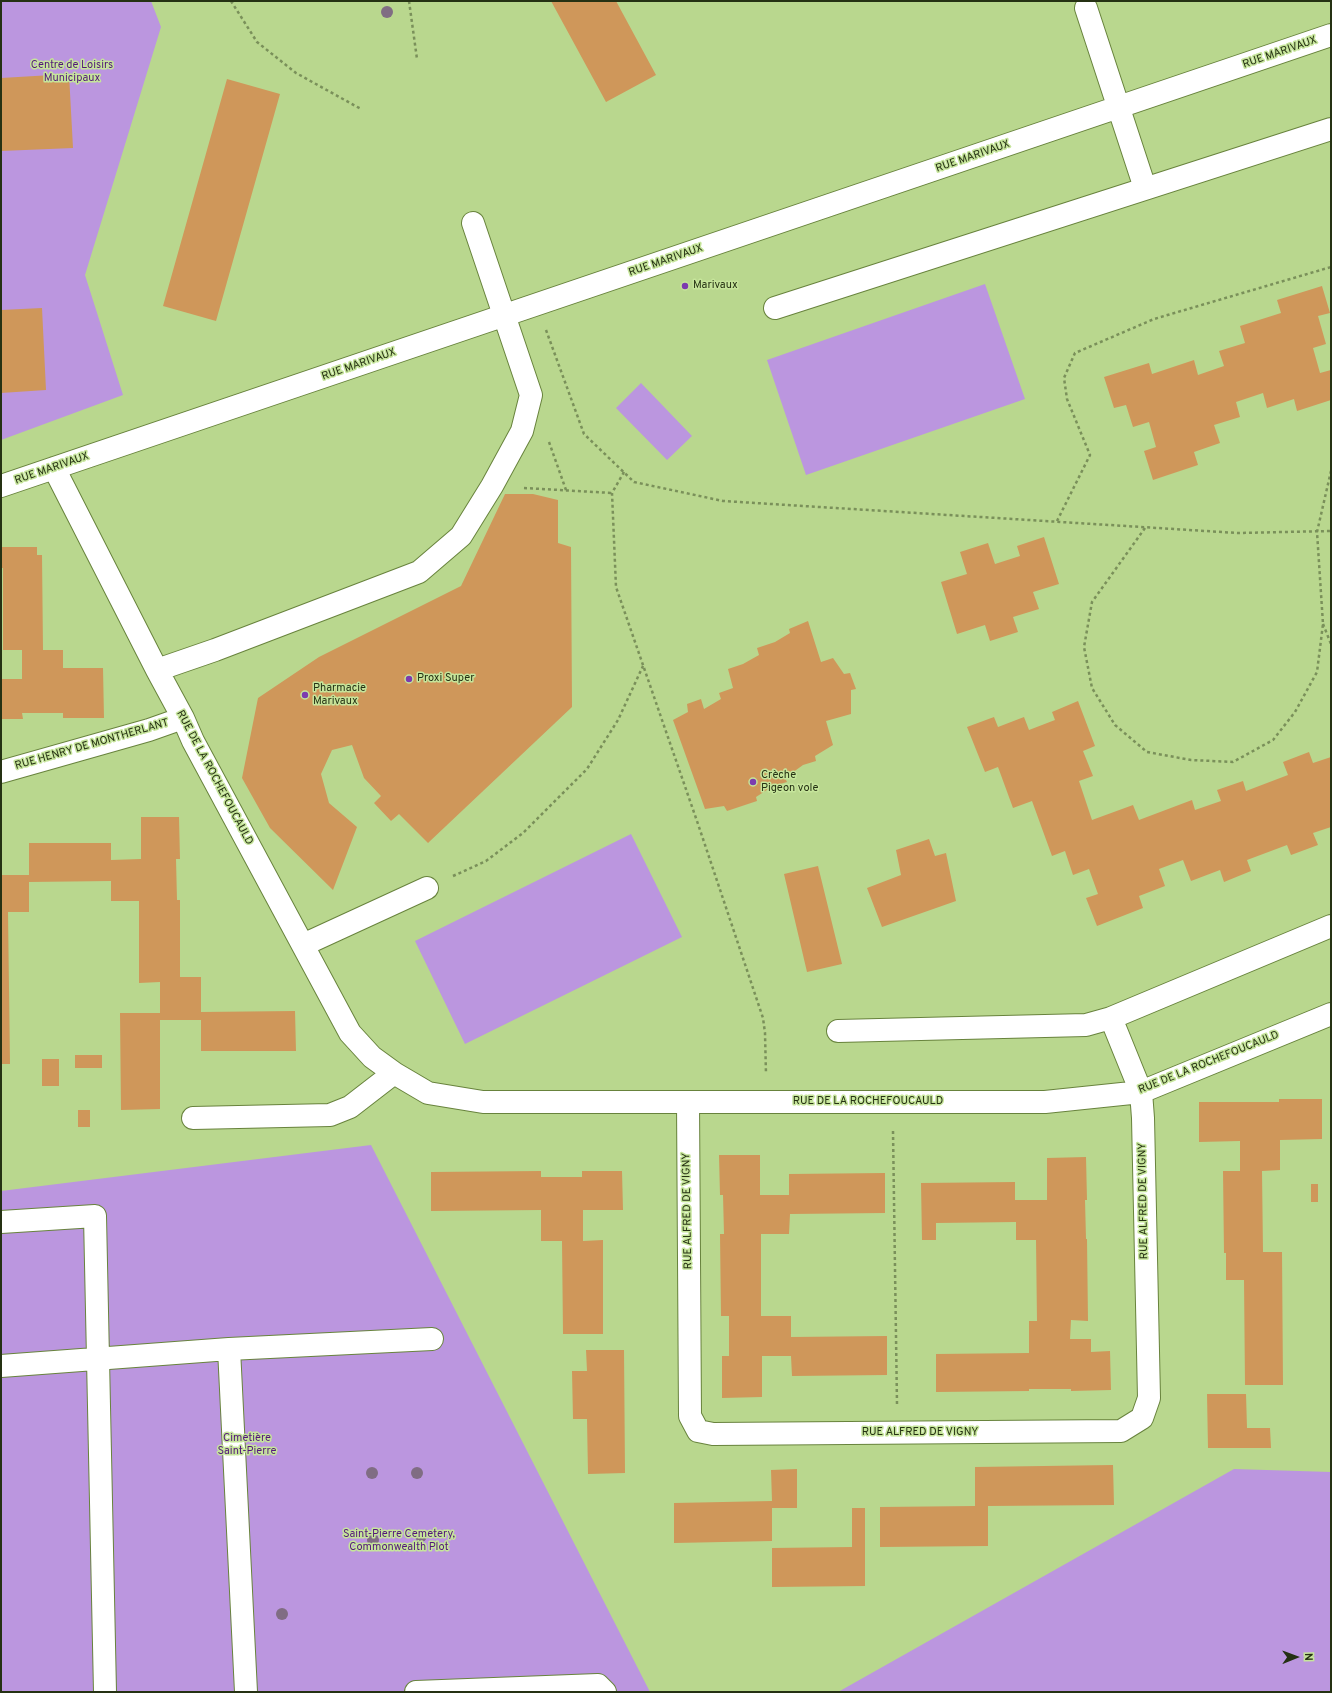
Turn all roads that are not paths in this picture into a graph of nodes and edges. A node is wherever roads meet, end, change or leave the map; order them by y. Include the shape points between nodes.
1 (1086, 8) dead end
2 (1331, 35) edge
3 (1119, 108) junction
4 (1331, 130) edge
5 (1145, 188) junction
6 (473, 223) dead end
7 (775, 308) dead end
8 (504, 316) junction
9 (54, 468) junction
10 (1, 486) edge
11 (156, 670) junction
12 (183, 718) junction
13 (1, 772) edge
14 (427, 888) road end
15 (1331, 926) edge
16 (303, 945) junction
17 (1331, 1014) edge
18 (1111, 1018) junction
19 (838, 1032) dead end
20 (394, 1074) junction
21 (1141, 1092) junction
22 (688, 1102) junction
23 (192, 1118) dead end
24 (1, 1222) edge
25 (432, 1340) dead end
26 (229, 1349) junction
27 (98, 1358) junction
28 (1, 1366) edge
29 (105, 1692) edge
30 (246, 1692) edge
31 (416, 1692) edge
32 (605, 1692) edge

1 - 3 street
2 - 3 street, RUE MARIVAUX
3 - 5 street
3 - 8 street, RUE MARIVAUX
4 - 5 street
5 - 7 street
6 - 8 street
8 - 9 street, RUE MARIVAUX
8 - 11 street via 532,395 522,431 461,536 419,572
9 - 10 street, RUE MARIVAUX
9 - 11 street, RUE DE LA ROCHEFOUCAULD
11 - 12 street, RUE DE LA ROCHEFOUCAULD
12 - 13 street, RUE HENRY DE MONTHERLANT
12 - 16 street, RUE DE LA ROCHEFOUCAULD
14 - 16 street
15 - 18 street
16 - 20 street, RUE DE LA ROCHEFOUCAULD via 350,1033 372,1057
17 - 21 street, RUE DE LA ROCHEFOUCAULD
18 - 19 street via 1086,1025
18 - 21 street, RUE ALFRED DE VIGNY
20 - 22 street, RUE DE LA ROCHEFOUCAULD via 428,1093 483,1102
20 - 23 street via 350,1107 330,1115
21 - 22 street, RUE DE LA ROCHEFOUCAULD via 1045,1102
21 - 22 street, RUE ALFRED DE VIGNY via 1149,1398 1142,1418 1121,1431 713,1434 698,1431 690,1416
24 - 27 street via 95,1216
25 - 26 street
26 - 27 street
26 - 30 street
27 - 28 street
27 - 29 street
31 - 32 street via 598,1685

